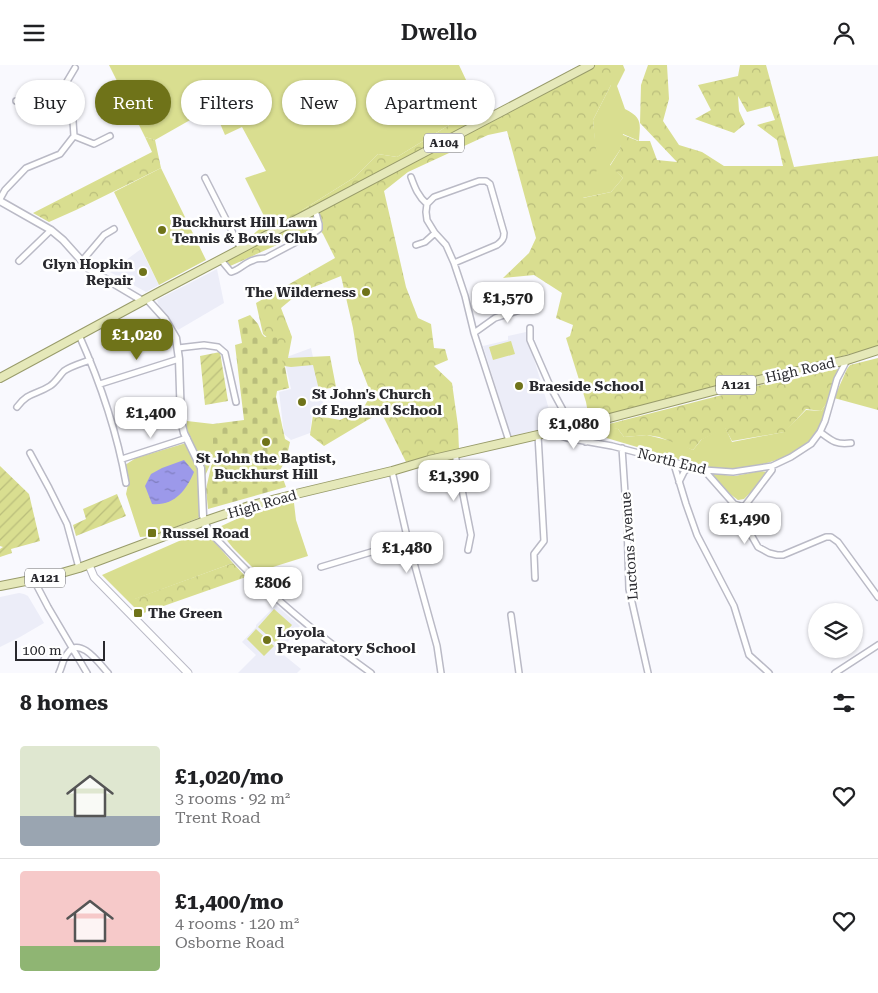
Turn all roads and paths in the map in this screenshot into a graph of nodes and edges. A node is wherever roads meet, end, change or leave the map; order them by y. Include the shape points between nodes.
1 (590, 65) edge
2 (75, 68) dead end
3 (68, 80) edge
4 (73, 125) edge
5 (110, 135) dead end
6 (74, 136) junction
7 (411, 177) dead end
8 (205, 178) dead end
9 (0, 200) edge
10 (427, 204) junction
11 (315, 211) junction
12 (114, 229) dead end
13 (51, 230) junction
14 (435, 233) junction
15 (416, 245) dead end
16 (241, 249) junction
17 (221, 260) junction
18 (19, 261) dead end
19 (82, 261) junction
20 (454, 263) junction
21 (145, 300) junction
22 (536, 305) dead end
23 (530, 328) dead end
24 (474, 333) junction
25 (79, 335) junction
26 (178, 348) junction
27 (878, 350) edge
28 (90, 359) junction
29 (179, 359) junction
30 (847, 360) junction
31 (0, 377) edge
32 (100, 384) junction
33 (236, 402) dead end
34 (17, 407) dead end
35 (582, 425) junction
36 (569, 427) junction
37 (554, 431) junction
38 (820, 432) junction
39 (538, 435) junction
40 (187, 438) junction
41 (509, 441) junction
42 (586, 442) junction
43 (851, 443) dead end
44 (622, 449) junction
45 (30, 453) dead end
46 (456, 454) junction
47 (122, 459) junction
48 (673, 461) junction
49 (690, 466) junction
50 (772, 466) junction
51 (704, 470) junction
52 (392, 471) junction
53 (126, 483) dead end
54 (679, 483) junction
55 (744, 507) junction
56 (205, 521) junction
57 (408, 541) junction
58 (468, 550) dead end
59 (89, 565) junction
60 (321, 567) dead end
61 (79, 568) junction
62 (535, 578) dead end
63 (36, 580) junction
64 (0, 586) edge
65 (878, 597) edge
66 (511, 615) dead end
67 (878, 645) edge
68 (72, 648) junction
69 (59, 673) edge
70 (87, 673) edge
71 (108, 673) edge
72 (188, 673) edge
73 (371, 673) edge
74 (441, 673) edge
75 (519, 673) edge
76 (648, 673) edge
77 (769, 673) edge
78 (835, 673) edge

1 - 11 main road, A104
2 - 3 street
4 - 6 street
5 - 6 street via 94,144
6 - 9 street via 60,154 26,168
7 - 10 street via 416,192
8 - 16 street
9 - 13 street
10 - 14 street via 427,220
10 - 20 street via 434,197 480,181 490,184 504,233 502,241
11 - 16 main road, A104
11 - 17 street via 319,224 315,233 266,259 254,259 231,272
12 - 19 street via 104,235
13 - 18 street
13 - 19 street
14 - 15 street
14 - 20 street via 446,245
16 - 17 main road, A104
17 - 21 main road, A104
19 - 21 street via 89,269
20 - 24 street
21 - 25 main road, A104
21 - 26 street via 173,331
22 - 24 street via 495,318
23 - 36 street via 530,340
24 - 41 street
25 - 28 street
25 - 31 main road, A104
26 - 29 street
26 - 33 street via 204,345 218,347 225,353
27 - 30 main road, High Road / A121
28 - 32 street
28 - 34 street via 68,369 42,390 26,396
29 - 32 street
29 - 40 street via 181,421
30 - 35 main road, High Road / A121
30 - 38 street, North End via 837,379
32 - 47 street
35 - 36 main road, High Road / A121
35 - 42 street
36 - 37 main road, High Road / A121
37 - 39 main road, High Road / A121
37 - 42 street, North End
38 - 43 street via 832,441
38 - 50 street, North End via 811,444
39 - 41 main road, High Road / A121
39 - 62 street via 544,541 534,554
40 - 47 street
40 - 56 street via 201,468
41 - 46 main road, High Road / A121
42 - 44 street, North End
44 - 48 street, North End
44 - 76 street, Luctons Avenue via 629,589
45 - 61 street via 67,524
46 - 52 main road, High Road / A121
46 - 58 street via 471,535
47 - 53 street
48 - 49 street, North End
48 - 54 street
49 - 51 street, North End
49 - 54 street
50 - 51 street, North End via 733,472
50 - 55 street
51 - 55 street via 734,504
52 - 56 main road, High Road / A121 via 287,496
52 - 57 street
54 - 77 street via 697,535 734,606 749,655
55 - 65 street via 750,533 758,547 783,555 819,539 832,537
56 - 59 main road, High Road / A121
56 - 73 street via 216,538 279,601
57 - 60 street
57 - 74 street via 437,646
59 - 61 main road, High Road / A121
59 - 72 main road via 94,577
61 - 63 main road, High Road / A121
63 - 64 main road, High Road / A121
63 - 68 street via 40,593
66 - 75 street
67 - 78 street
68 - 69 street
68 - 70 street
68 - 71 street via 85,650

